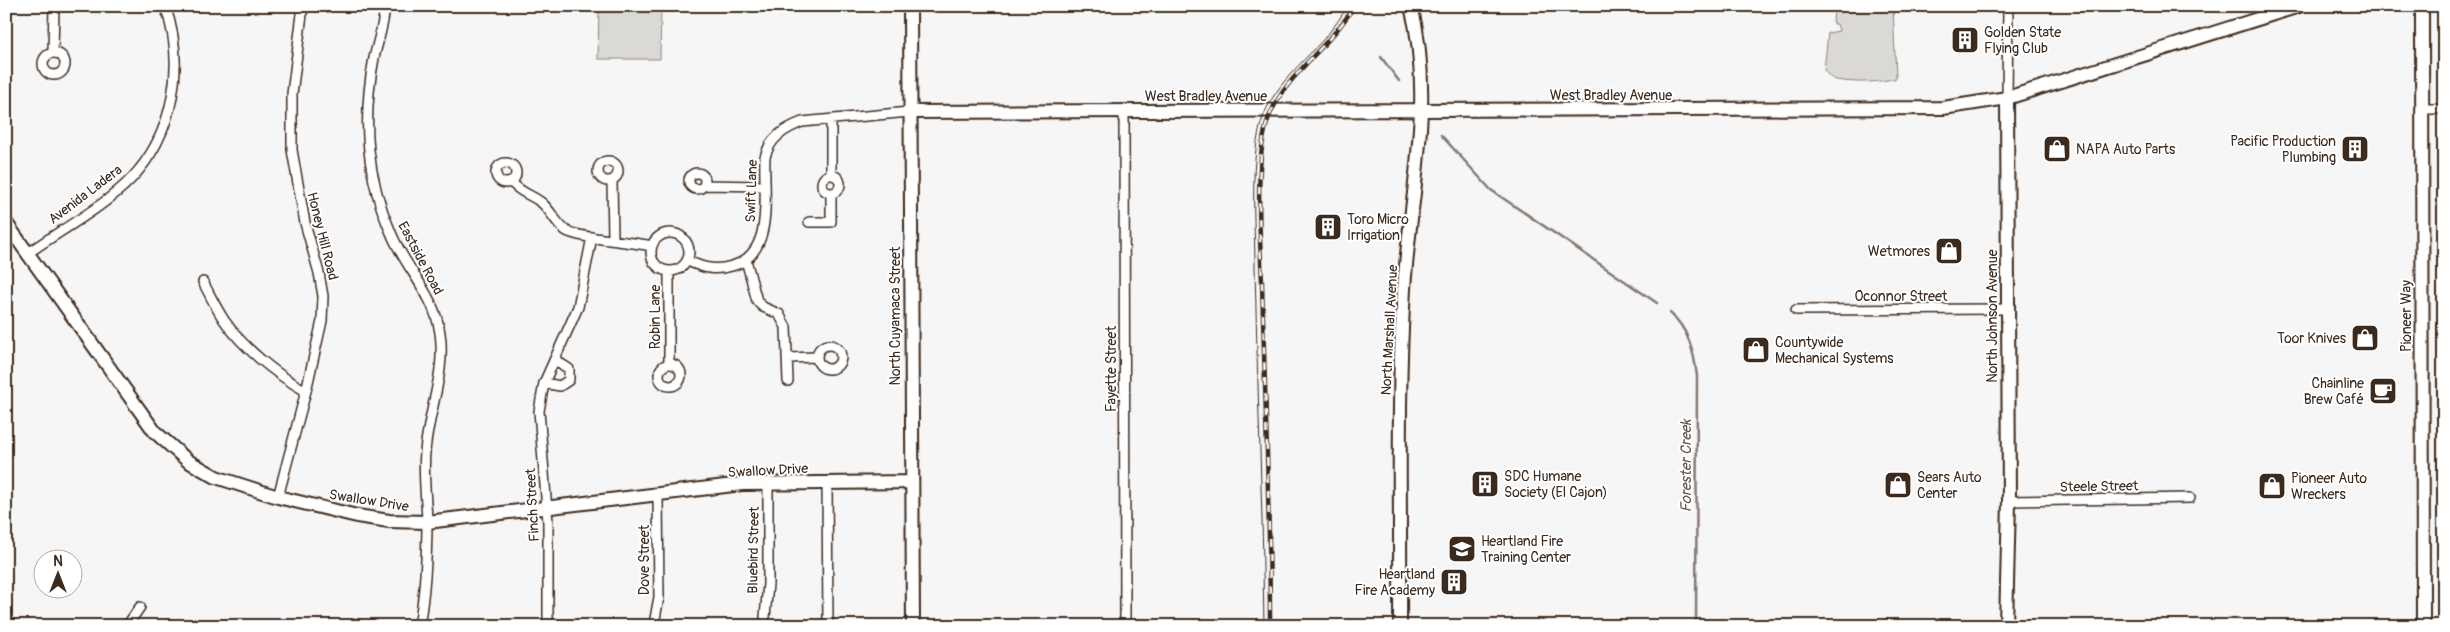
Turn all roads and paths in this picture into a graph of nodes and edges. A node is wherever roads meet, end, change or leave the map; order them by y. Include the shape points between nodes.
1 (54, 6) edge
2 (165, 6) edge
3 (303, 6) edge
4 (385, 6) edge
5 (910, 6) edge
6 (1411, 6) edge
7 (2008, 6) edge
8 (2298, 6) edge
9 (2422, 6) edge
10 (53, 53) dead end
11 (2007, 98) junction
12 (2422, 109) junction
13 (2444, 109) edge
14 (1420, 111) junction
15 (909, 112) junction
16 (1124, 112) junction
17 (831, 120) junction
18 (612, 180) dead end
19 (511, 182) dead end
20 (704, 185) dead end
21 (764, 186) junction
22 (808, 222) dead end
23 (6, 223) edge
24 (592, 237) junction
25 (613, 239) junction
26 (652, 246) junction
27 (28, 253) junction
28 (746, 260) junction
29 (688, 261) junction
30 (669, 271) junction
31 (203, 282) dead end
32 (2007, 309) junction
33 (1796, 310) dead end
34 (817, 357) dead end
35 (788, 358) junction
36 (555, 360) junction
37 (669, 363) dead end
38 (788, 381) dead end
39 (544, 383) junction
40 (306, 391) junction
41 (827, 482) junction
42 (911, 482) junction
43 (768, 484) junction
44 (658, 496) junction
45 (278, 497) junction
46 (2190, 498) dead end
47 (2009, 501) junction
48 (547, 509) junction
49 (427, 522) junction
50 (140, 606) dead end
51 (765, 617) dead end
52 (654, 624) dead end
53 (127, 626) edge
54 (419, 626) edge
55 (548, 626) edge
56 (828, 626) edge
57 (913, 626) edge
58 (1126, 626) edge
59 (1400, 626) edge
60 (2006, 626) edge
61 (2423, 626) edge

1 - 10 street
2 - 27 street, Avenida Ladera via 174,44 175,75 168,112 154,146 131,179
3 - 40 street, Honey Hill Road via 292,94 292,150 304,223 323,296 322,321
4 - 49 street, Eastside Road via 367,108 370,163 376,193 392,236 423,285 440,333 440,373 425,454
5 - 15 main road, North Cuyamaca Street
6 - 14 main road, North Marshall Avenue via 1419,56
7 - 11 street, North Johnson Avenue
8 - 11 main road, West Bradley Avenue
9 - 12 main road, Pioneer Way
11 - 14 main road, West Bradley Avenue via 1922,110
11 - 32 main road, North Johnson Avenue
12 - 13 street
12 - 61 main road, Pioneer Way
14 - 16 main road, West Bradley Avenue
14 - 59 main road, North Marshall Avenue via 1404,288 1400,379
15 - 16 main road, West Bradley Avenue
15 - 17 street, Swift Lane
15 - 42 main road, North Cuyamaca Street
16 - 58 street, Fayette Street
17 - 21 street, Swift Lane via 802,122 788,127 776,137 765,157
17 - 22 street via 831,175 839,179 840,184 831,193 831,222
18 - 25 street
19 - 24 street via 521,193 542,204 565,231
20 - 21 street
21 - 28 street, Swift Lane via 763,234
23 - 27 main road, Swallow Drive
24 - 25 street
24 - 36 street, Finch Street via 578,307
25 - 26 street
26 - 29 street via 664,234 677,234 687,242
26 - 30 street via 655,264
27 - 45 main road, Swallow Drive via 155,432 188,461 216,477
28 - 29 street via 712,270
28 - 35 street via 757,301 779,314 786,327
29 - 30 street via 680,269
30 - 37 street, Robin Lane
31 - 40 street via 224,321 257,356 286,380
32 - 33 street, Oconnor Street
32 - 47 main road, North Johnson Avenue
34 - 35 street
35 - 38 street
36 - 39 street, Finch Street
36 - 39 street via 569,369 569,380 560,386
39 - 48 street, Finch Street via 540,411
40 - 45 street, Honey Hill Road
41 - 42 main road, Swallow Drive
41 - 43 main road, Swallow Drive
41 - 56 street
42 - 57 main road, North Cuyamaca Street
43 - 44 main road, Swallow Drive via 742,484
43 - 51 street, Bluebird Street
44 - 48 main road, Swallow Drive
44 - 52 street, Dove Street via 659,597
45 - 49 main road, Swallow Drive via 358,516
46 - 47 street, Steele Street
47 - 60 main road, North Johnson Avenue
48 - 49 main road, Swallow Drive
48 - 55 street, Finch Street
49 - 54 street, Eastside Road via 424,599
50 - 53 street

